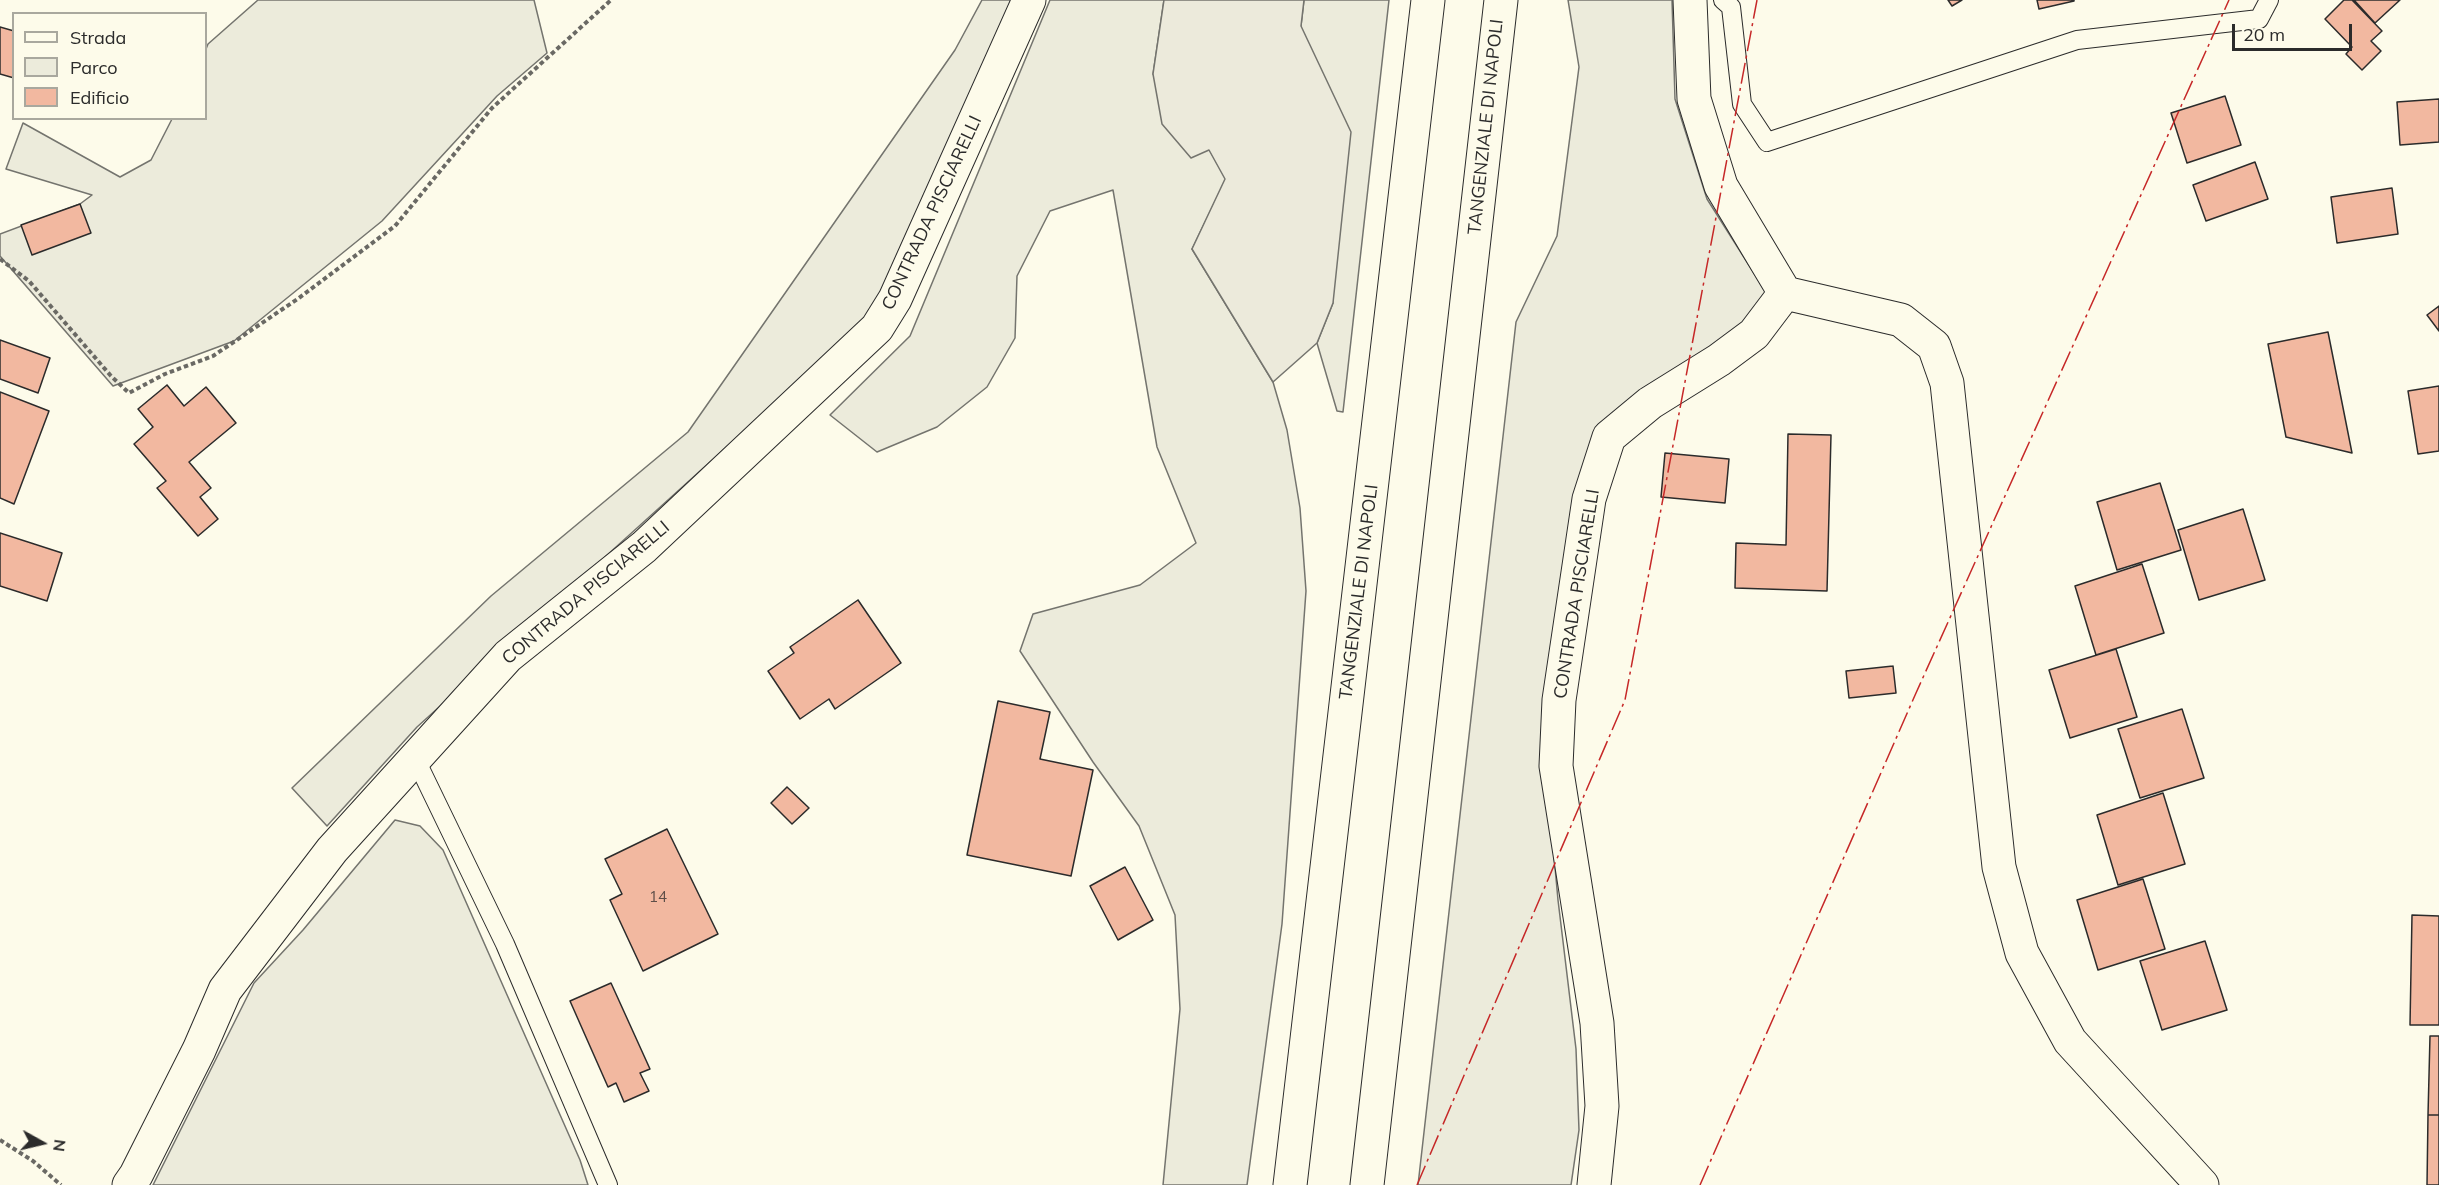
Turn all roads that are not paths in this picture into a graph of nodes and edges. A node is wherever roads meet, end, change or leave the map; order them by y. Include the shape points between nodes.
1 (1029, 0) edge
2 (1428, 0) edge
3 (1501, 0) edge
4 (1690, 0) edge
5 (1723, 0) edge
6 (2269, 0) edge
7 (1785, 293) junction
8 (416, 760) junction
9 (129, 1185) edge
10 (608, 1185) edge
11 (1290, 1185) edge
12 (1367, 1185) edge
13 (1594, 1185) edge
14 (2202, 1185) edge

1 - 8 main road, CONTRADA PISCIARELLI via 895,299 878,328 644,547 508,656
2 - 11 main road, TANGENZIALE DI NAPOLI
3 - 12 main road, TANGENZIALE DI NAPOLI
4 - 7 main road via 1694,99 1721,186
5 - 6 lane via 1731,7 1742,104 1767,142 2077,40 2259,19
7 - 13 main road, CONTRADA PISCIARELLI via 1754,333 1650,403 1609,437 1588,499 1559,700 1556,766 1597,1023 1602,1106
7 - 14 main road via 1901,320 1935,346 1947,383 1999,867 2022,953 2070,1041
8 - 9 main road, CONTRADA PISCIARELLI via 332,850 225,990 199,1050
8 - 10 lane via 505,944

